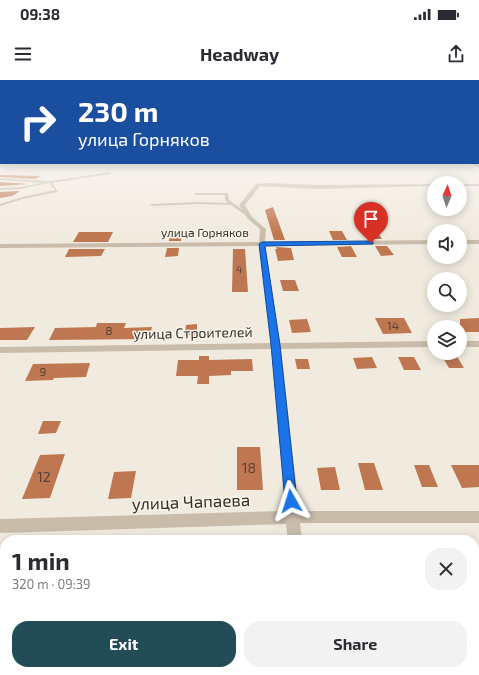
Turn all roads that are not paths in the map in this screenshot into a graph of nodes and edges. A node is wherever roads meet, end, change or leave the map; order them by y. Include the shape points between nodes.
1 (78, 178) edge
2 (0, 179) edge
3 (50, 182) junction
4 (427, 185) edge
5 (467, 185) edge
6 (479, 185) edge
7 (0, 189) edge
8 (196, 194) dead end
9 (232, 204) junction
10 (0, 205) edge
11 (152, 205) dead end
12 (249, 216) junction
13 (427, 242) edge
14 (467, 242) edge
15 (479, 242) edge
16 (262, 244) junction
17 (0, 246) edge
18 (427, 344) edge
19 (467, 344) edge
20 (479, 344) edge
21 (276, 345) junction
22 (0, 350) edge
23 (292, 517) junction
24 (479, 517) edge
25 (0, 526) edge
26 (294, 535) edge

1 - 3 lane
2 - 3 lane
3 - 7 lane
3 - 10 lane via 57,192
4 - 12 street via 317,187 268,184 258,186 242,205
5 - 6 street
8 - 9 lane via 227,194 227,200
9 - 11 lane
9 - 12 lane
12 - 16 street via 263,229
13 - 16 street, улица Горняков
14 - 15 street
16 - 17 street, улица Горняков
16 - 21 street
18 - 21 street, улица Строителей
19 - 20 street
21 - 22 street, улица Строителей
21 - 23 street
23 - 24 street, улица Чапаева
23 - 25 street, улица Чапаева
23 - 26 street

